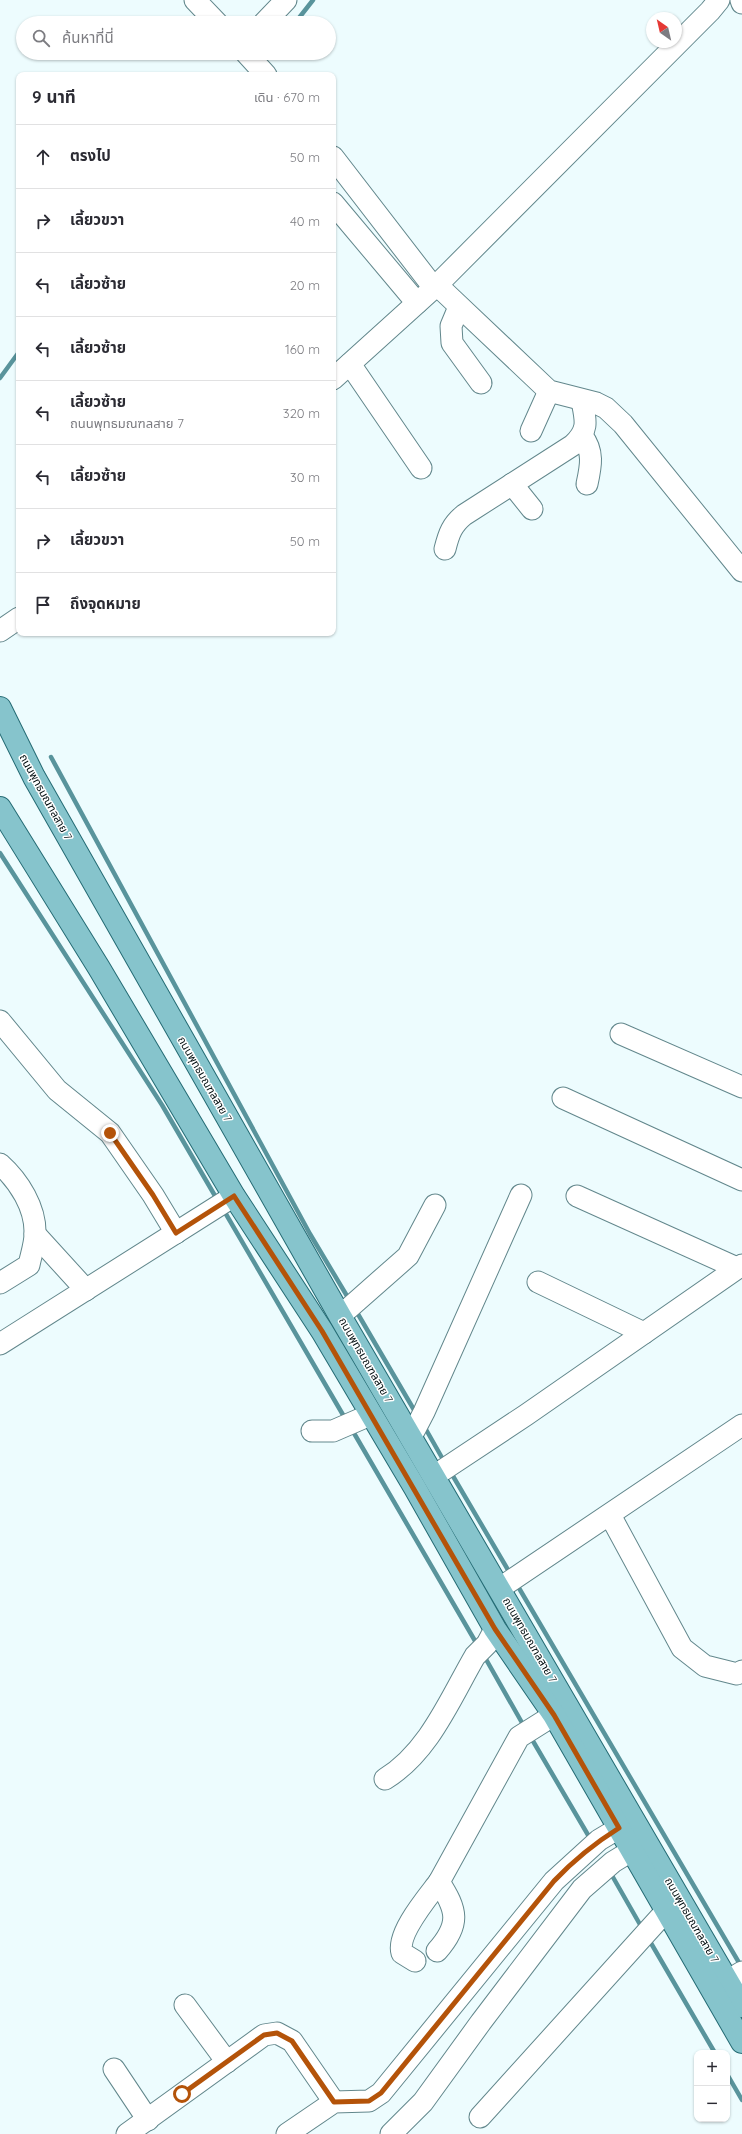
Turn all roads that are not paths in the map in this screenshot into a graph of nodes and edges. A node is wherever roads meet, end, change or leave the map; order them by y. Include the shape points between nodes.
1 (195, 0) edge
2 (286, 0) edge
3 (719, 0) edge
4 (741, 0) edge
5 (742, 3) edge
6 (210, 16) edge
7 (271, 16) edge
8 (252, 60) edge
9 (263, 72) edge
10 (336, 161) edge
11 (336, 207) edge
12 (436, 286) junction
13 (416, 303) junction
14 (459, 307) junction
15 (350, 364) junction
16 (336, 376) edge
17 (481, 383) dead end
18 (550, 391) junction
19 (582, 401) junction
20 (531, 431) dead end
21 (582, 436) junction
22 (421, 468) dead end
23 (512, 484) junction
24 (587, 484) dead end
25 (532, 509) dead end
26 (445, 548) dead end
27 (735, 550) edge
28 (742, 571) edge
29 (16, 620) edge
30 (0, 631) edge
31 (0, 708) edge
32 (1, 813) edge
33 (0, 1020) edge
34 (621, 1034) dead end
35 (742, 1087) edge
36 (563, 1098) dead end
37 (0, 1164) edge
38 (742, 1180) edge
39 (521, 1195) dead end
40 (577, 1196) dead end
41 (225, 1201) junction
42 (435, 1205) dead end
43 (176, 1233) junction
44 (35, 1234) junction
45 (740, 1266) edge
46 (538, 1282) dead end
47 (0, 1283) edge
48 (86, 1290) junction
49 (342, 1314) junction
50 (644, 1333) junction
51 (0, 1344) edge
52 (362, 1418) junction
53 (742, 1425) edge
54 (417, 1426) junction
55 (312, 1431) dead end
56 (436, 1474) junction
57 (610, 1515) junction
58 (501, 1588) junction
59 (485, 1643) junction
60 (742, 1671) edge
61 (546, 1719) junction
62 (385, 1779) dead end
63 (619, 1828) junction
64 (631, 1851) junction
65 (439, 1882) junction
66 (534, 1904) junction
67 (660, 1917) junction
68 (556, 1921) junction
69 (437, 1951) dead end
70 (415, 1961) dead end
71 (734, 1977) edge
72 (185, 2005) dead end
73 (742, 2006) edge
74 (742, 2042) edge
75 (227, 2062) junction
76 (114, 2069) dead end
77 (334, 2102) junction
78 (480, 2117) dead end
79 (148, 2120) junction
80 (127, 2134) edge
81 (287, 2134) edge
82 (391, 2134) edge

1 - 6 street
2 - 7 street
3 - 12 street
4 - 5 street
8 - 9 street
10 - 12 street
11 - 13 street
12 - 13 street
12 - 14 street
13 - 15 street
14 - 17 street via 451,326 452,343
14 - 18 street
15 - 16 street
15 - 22 street
18 - 19 street
18 - 20 street
19 - 21 street via 586,424
19 - 27 street via 606,408 623,424
21 - 23 street via 573,445
21 - 24 street via 589,444 591,453
23 - 25 street
23 - 26 street via 454,524
27 - 28 street
29 - 30 street
31 - 49 main road, ถนนพุทธมณฑลสาย 7 via 34,777
32 - 41 main road, ถนนพุทธมณฑลสาย 7 via 103,975
33 - 43 street via 57,1090 110,1133
34 - 35 street
36 - 38 street
37 - 44 street via 13,1176 24,1192 33,1217
39 - 54 street
40 - 45 street
41 - 43 street
41 - 52 main road, ถนนพุทธมณฑลสาย 7 via 322,1331
42 - 49 street via 408,1256
43 - 48 street
44 - 47 street via 29,1265
44 - 48 street
45 - 50 street
46 - 50 street
48 - 51 street
49 - 54 main road, ถนนพุทธมณฑลสาย 7
50 - 56 street
52 - 55 street via 333,1431
52 - 59 main road, ถนนพุทธมณฑลสาย 7 via 414,1488
53 - 57 street
54 - 56 main road, ถนนพุทธมณฑลสาย 7
56 - 58 main road, ถนนพุทธมณฑลสาย 7
57 - 58 street
57 - 60 street via 682,1648 705,1666 738,1674
58 - 71 main road, ถนนพุทธมณฑลสาย 7
59 - 61 main road, ถนนพุทธมณฑลสาย 7
59 - 62 street via 421,1747 399,1770
61 - 63 main road, ถนนพุทธมณฑลสาย 7
61 - 65 street via 519,1738
63 - 64 main road, ถนนพุทธมณฑลสาย 7
63 - 66 street via 599,1840 570,1865
64 - 67 main road, ถนนพุทธมณฑลสาย 7
64 - 68 street via 586,1884
65 - 69 street via 452,1903 454,1918 450,1933
65 - 70 street via 399,1945 402,1953
66 - 68 street
66 - 77 street via 381,2093 369,2101
67 - 74 main road, ถนนพุทธมณฑลสาย 7
67 - 78 street
68 - 82 street via 423,2102
71 - 73 main road, ถนนพุทธมณฑลสาย 7
72 - 75 street
75 - 77 street via 264,2035 277,2033 292,2041
75 - 79 street
76 - 79 street
77 - 81 street
79 - 80 street

